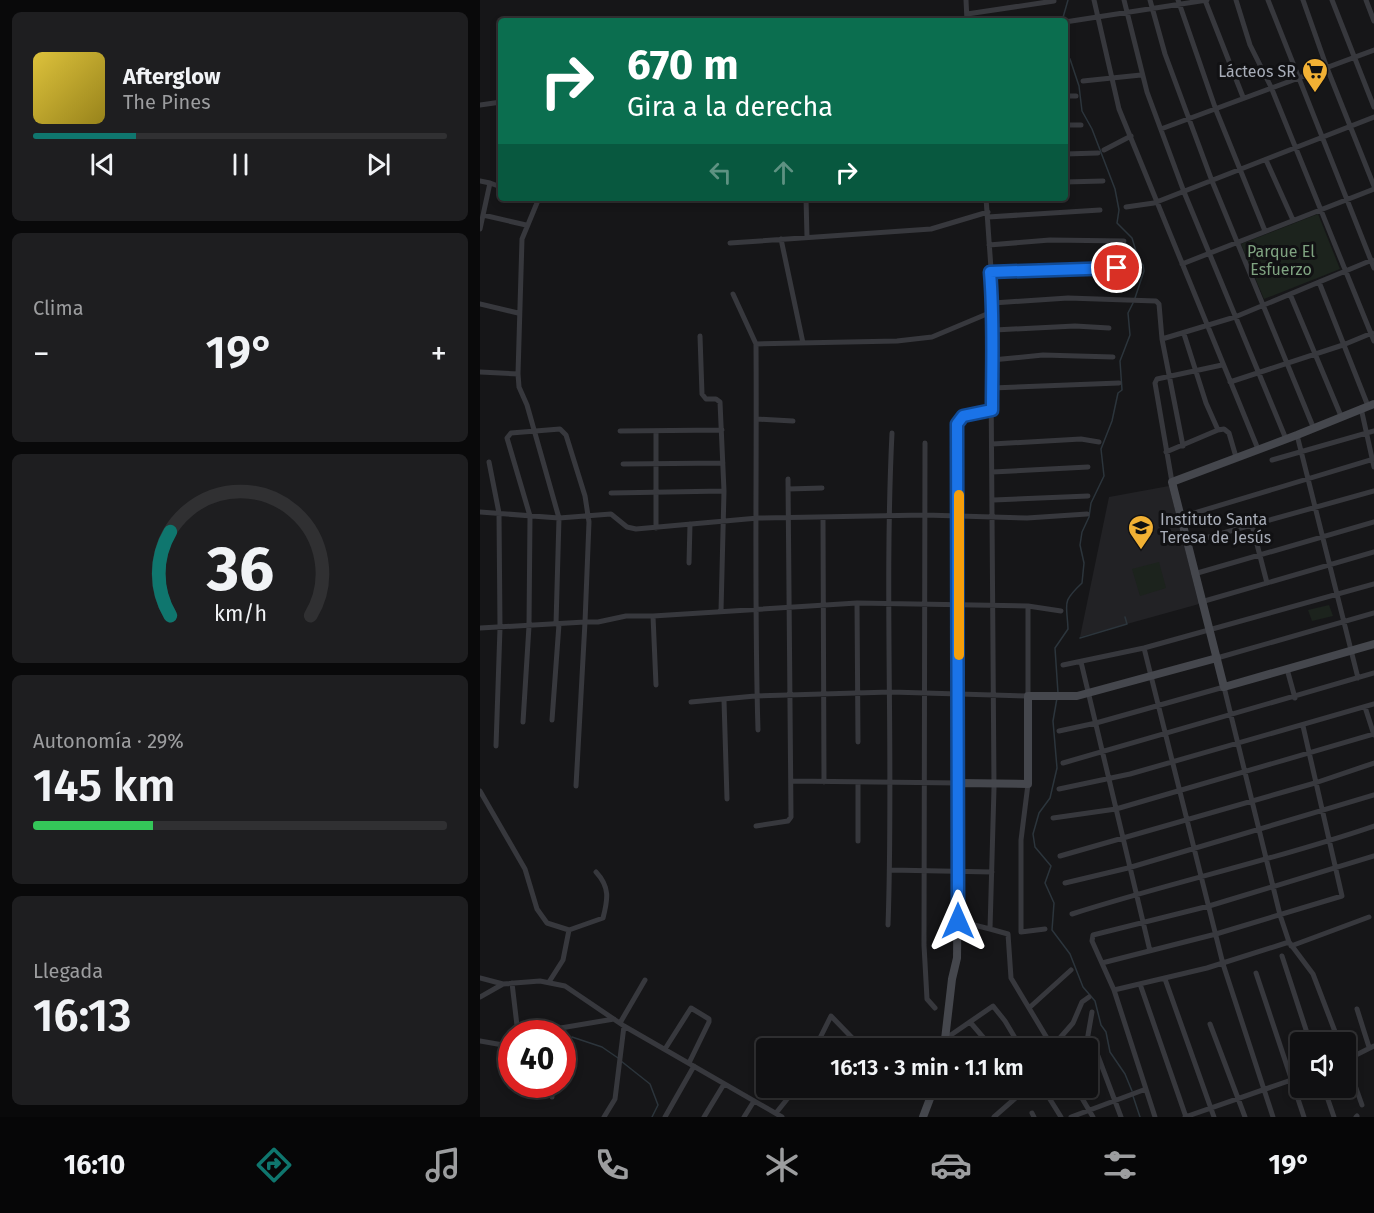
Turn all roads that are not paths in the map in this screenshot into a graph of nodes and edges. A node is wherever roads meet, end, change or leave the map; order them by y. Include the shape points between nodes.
1 (966, 0) edge
2 (1094, 0) edge
3 (1124, 0) edge
4 (1150, 0) edge
5 (1206, 0) edge
6 (1236, 0) edge
7 (1268, 0) edge
8 (1303, 0) edge
9 (1332, 0) edge
10 (1366, 0) edge
11 (1054, 1) edge
12 (1179, 2) edge
13 (1153, 8) junction
14 (1127, 12) junction
15 (966, 14) junction
16 (1099, 17) junction
17 (967, 18) edge
18 (1374, 21) edge
19 (1068, 22) edge
20 (1374, 50) edge
21 (1355, 58) junction
22 (1327, 68) junction
23 (1141, 75) junction
24 (1113, 78) junction
25 (1299, 78) junction
26 (1083, 81) dead end
27 (1271, 87) junction
28 (1068, 96) edge
29 (1076, 96) dead end
30 (1243, 98) junction
31 (498, 102) edge
32 (480, 105) edge
33 (1374, 107) edge
34 (1216, 110) junction
35 (1374, 117) edge
36 (1190, 120) junction
37 (1068, 125) edge
38 (1081, 125) dead end
39 (1350, 127) junction
40 (1161, 129) junction
41 (1131, 136) junction
42 (1322, 137) junction
43 (1294, 148) junction
44 (1104, 150) dead end
45 (1098, 153) dead end
46 (1068, 154) edge
47 (1266, 160) junction
48 (1240, 170) junction
49 (480, 181) edge
50 (1103, 181) dead end
51 (1212, 181) junction
52 (1068, 182) edge
53 (490, 183) junction
54 (498, 186) edge
55 (1374, 188) edge
56 (1184, 192) junction
57 (1347, 200) junction
58 (538, 201) edge
59 (806, 201) edge
60 (986, 201) edge
61 (1159, 201) junction
62 (1126, 207) dead end
63 (1100, 210) dead end
64 (1320, 210) junction
65 (483, 214) junction
66 (988, 214) junction
67 (1293, 220) junction
68 (526, 225) junction
69 (480, 229) edge
70 (1264, 231) junction
71 (807, 237) junction
72 (781, 239) junction
73 (1124, 241) dead end
74 (730, 243) dead end
75 (1237, 243) junction
76 (989, 245) junction
77 (1209, 253) junction
78 (1373, 260) edge
79 (1182, 264) junction
80 (1374, 268) edge
81 (1344, 271) junction
82 (990, 272) junction
83 (1136, 273) dead end
84 (1318, 282) junction
85 (733, 294) dead end
86 (1290, 294) junction
87 (993, 303) junction
88 (480, 304) edge
89 (1263, 305) junction
90 (994, 310) junction
91 (518, 313) junction
92 (1235, 317) junction
93 (1206, 326) junction
94 (1109, 328) dead end
95 (995, 330) junction
96 (1372, 333) edge
97 (1184, 334) junction
98 (700, 336) dead end
99 (1162, 339) junction
100 (1374, 341) edge
101 (803, 343) junction
102 (756, 344) junction
103 (1343, 345) junction
104 (1314, 354) junction
105 (1113, 357) dead end
106 (992, 360) junction
107 (1288, 363) junction
108 (1222, 365) junction
109 (1196, 371) junction
110 (480, 372) edge
111 (518, 374) junction
112 (1259, 374) junction
113 (1169, 377) junction
114 (1230, 382) junction
115 (1119, 383) dead end
116 (992, 388) junction
117 (1368, 406) edge
118 (992, 410) junction
119 (1341, 416) junction
120 (757, 419) junction
121 (793, 421) dead end
122 (1314, 429) junction
123 (534, 430) junction
124 (722, 430) junction
125 (1218, 430) junction
126 (620, 431) dead end
127 (656, 431) junction
128 (1374, 431) edge
129 (892, 433) dead end
130 (1366, 433) junction
131 (1297, 435) junction
132 (1286, 439) junction
133 (1099, 442) dead end
134 (925, 443) dead end
135 (992, 444) junction
136 (1183, 446) junction
137 (1258, 449) junction
138 (1301, 451) junction
139 (1166, 452) junction
140 (1236, 457) junction
141 (1272, 460) dead end
142 (1373, 460) edge
143 (489, 462) dead end
144 (723, 463) junction
145 (623, 464) dead end
146 (656, 464) junction
147 (1088, 467) dead end
148 (1374, 467) edge
149 (992, 472) junction
150 (1310, 478) junction
151 (788, 479) dead end
152 (1172, 482) junction
153 (822, 488) dead end
154 (788, 489) junction
155 (724, 491) junction
156 (1374, 491) edge
157 (611, 492) dead end
158 (656, 492) junction
159 (1088, 496) dead end
160 (993, 500) junction
161 (1316, 507) junction
162 (480, 512) edge
163 (499, 513) junction
164 (1087, 514) dead end
165 (588, 515) junction
166 (925, 515) junction
167 (959, 515) junction
168 (530, 516) junction
169 (993, 516) junction
170 (788, 517) junction
171 (891, 517) junction
172 (1180, 517) junction
173 (559, 518) junction
174 (758, 518) junction
175 (823, 518) junction
176 (723, 520) junction
177 (1374, 522) edge
178 (690, 524) junction
179 (1252, 525) junction
180 (656, 528) junction
181 (1322, 536) junction
182 (1186, 543) junction
183 (1374, 552) edge
184 (1259, 554) junction
185 (689, 562) dead end
186 (1330, 564) junction
187 (1194, 573) junction
188 (1267, 583) junction
189 (1374, 584) edge
190 (1337, 594) junction
191 (1201, 602) junction
192 (857, 603) junction
193 (890, 604) junction
194 (925, 604) junction
195 (824, 605) junction
196 (959, 605) junction
197 (993, 605) junction
198 (789, 606) junction
199 (1028, 606) junction
200 (755, 609) junction
201 (721, 611) junction
202 (1061, 611) dead end
203 (1374, 613) edge
204 (653, 616) junction
205 (1344, 621) junction
206 (585, 622) junction
207 (558, 624) junction
208 (529, 626) junction
209 (480, 628) edge
210 (500, 628) junction
211 (1208, 628) junction
212 (1374, 644) edge
213 (1144, 648) junction
214 (1350, 650) junction
215 (1217, 658) junction
216 (1081, 662) junction
217 (1063, 665) dead end
218 (1287, 669) junction
219 (1374, 674) edge
220 (1152, 675) junction
221 (1358, 678) junction
222 (656, 685) dead end
223 (1224, 687) junction
224 (891, 692) junction
225 (857, 693) junction
226 (925, 693) junction
227 (1089, 693) junction
228 (824, 694) junction
229 (959, 694) junction
230 (790, 695) junction
231 (993, 695) junction
232 (757, 696) junction
233 (1028, 696) junction
234 (1295, 698) junction
235 (724, 700) junction
236 (691, 702) dead end
237 (1159, 704) junction
238 (1374, 704) edge
239 (1365, 707) junction
240 (1231, 716) junction
241 (552, 720) dead end
242 (523, 722) dead end
243 (1096, 723) junction
244 (1303, 726) junction
245 (758, 730) dead end
246 (1059, 730) dead end
247 (1166, 733) junction
248 (1374, 735) edge
249 (858, 742) dead end
250 (1239, 744) junction
251 (495, 746) dead end
252 (1104, 750) junction
253 (1310, 754) junction
254 (1173, 761) junction
255 (1063, 763) dead end
256 (1374, 763) edge
257 (1245, 772) junction
258 (1110, 779) junction
259 (791, 781) junction
260 (824, 782) junction
261 (858, 782) junction
262 (892, 782) junction
263 (925, 783) junction
264 (959, 783) junction
265 (994, 783) junction
266 (1315, 783) junction
267 (1028, 784) junction
268 (576, 786) dead end
269 (1059, 789) dead end
270 (480, 791) edge
271 (1180, 791) junction
272 (1374, 795) edge
273 (727, 799) dead end
274 (1251, 802) junction
275 (1116, 809) junction
276 (1322, 812) junction
277 (1053, 818) dead end
278 (1187, 820) junction
279 (756, 826) dead end
280 (1374, 826) edge
281 (1258, 830) junction
282 (1123, 838) junction
283 (858, 841) dead end
284 (1329, 841) junction
285 (1194, 849) junction
286 (1060, 856) dead end
287 (1374, 856) edge
288 (1264, 857) junction
289 (1335, 867) junction
290 (1128, 868) junction
291 (890, 870) junction
292 (924, 871) junction
293 (596, 872) dead end
294 (958, 872) junction
295 (992, 872) junction
296 (1201, 878) junction
297 (1065, 883) dead end
298 (1273, 887) junction
299 (1136, 894) junction
300 (1209, 906) junction
301 (1072, 914) dead end
302 (1280, 915) junction
303 (1369, 917) dead end
304 (958, 921) junction
305 (1142, 922) junction
306 (888, 925) dead end
307 (990, 928) junction
308 (1045, 929) dead end
309 (568, 930) junction
310 (1021, 932) junction
311 (1008, 934) junction
312 (1216, 934) junction
313 (1290, 944) junction
314 (1150, 951) junction
315 (1282, 956) dead end
316 (1102, 963) junction
317 (1223, 964) junction
318 (1071, 970) dead end
319 (1256, 973) dead end
320 (480, 978) edge
321 (1165, 979) junction
322 (645, 980) dead end
323 (549, 982) junction
324 (512, 983) junction
325 (503, 984) junction
326 (1140, 984) junction
327 (1114, 990) junction
328 (480, 997) edge
329 (1089, 997) dead end
330 (935, 1008) dead end
331 (1029, 1008) junction
332 (1358, 1009) dead end
333 (1092, 1012) dead end
334 (614, 1019) junction
335 (516, 1020) edge
336 (970, 1022) junction
337 (622, 1024) junction
338 (1210, 1024) dead end
339 (576, 1026) edge
340 (1307, 1032) edge
341 (1335, 1032) edge
342 (820, 1038) edge
343 (852, 1038) edge
344 (945, 1038) edge
345 (948, 1038) edge
346 (984, 1038) edge
347 (1015, 1038) edge
348 (1046, 1038) edge
349 (1060, 1038) edge
350 (1088, 1038) edge
351 (480, 1041) edge
352 (498, 1044) edge
353 (1371, 1047) edge
354 (665, 1049) junction
355 (1356, 1055) edge
356 (1098, 1056) edge
357 (692, 1065) junction
358 (1290, 1074) edge
359 (1290, 1081) edge
360 (724, 1084) junction
361 (1356, 1088) edge
362 (1146, 1089) junction
363 (1263, 1090) junction
364 (788, 1098) edge
365 (929, 1098) edge
366 (1016, 1098) edge
367 (1049, 1098) edge
368 (1082, 1098) edge
369 (1298, 1098) edge
370 (1327, 1098) edge
371 (1238, 1099) junction
372 (1114, 1100) junction
373 (754, 1101) junction
374 (1362, 1105) dead end
375 (1211, 1107) junction
376 (1088, 1109) junction
377 (776, 1113) junction
378 (604, 1117) edge
379 (665, 1117) edge
380 (704, 1117) edge
381 (744, 1117) edge
382 (782, 1117) edge
383 (923, 1117) edge
384 (994, 1117) edge
385 (1061, 1117) edge
386 (1071, 1117) edge
387 (1093, 1117) edge
388 (1121, 1117) edge
389 (1155, 1117) edge
390 (1185, 1117) edge
391 (1214, 1117) edge
392 (1245, 1117) edge
393 (1273, 1117) edge
394 (1304, 1117) edge
395 (1334, 1117) edge

1 - 15 street
2 - 16 street
3 - 14 street
4 - 13 street
5 - 12 street
5 - 30 street
6 - 27 street
7 - 25 street
8 - 22 street
9 - 21 street
10 - 18 street
11 - 15 street
12 - 13 street
12 - 34 street
13 - 14 street
13 - 36 street via 1165,54
14 - 16 street
14 - 23 street
15 - 17 street
16 - 19 street
16 - 24 street
20 - 21 street
21 - 22 street
21 - 33 street
22 - 25 street
22 - 39 street
23 - 24 street
23 - 40 street
24 - 26 street
24 - 41 street via 1119,109
25 - 27 street
25 - 42 street
27 - 30 street
27 - 43 street
28 - 29 street
30 - 34 street
31 - 32 street
34 - 36 street
34 - 48 street
35 - 39 street
36 - 40 street
36 - 51 street
37 - 38 street
39 - 42 street
39 - 55 street
40 - 56 street
41 - 44 street
41 - 61 street
42 - 43 street
42 - 57 street
43 - 47 street
43 - 64 street
45 - 46 street
47 - 48 street
47 - 67 street
48 - 51 street
48 - 70 street
49 - 53 street
50 - 52 street
51 - 56 street
51 - 75 street
53 - 54 street
53 - 65 street
55 - 57 street
56 - 61 street
56 - 77 street
57 - 64 street
57 - 78 street
58 - 68 street
59 - 71 street
60 - 66 street
61 - 62 street
61 - 79 street
63 - 66 street
64 - 67 street
64 - 81 street
65 - 68 street
65 - 69 street
66 - 71 street via 930,229
66 - 76 street
67 - 70 street
68 - 91 street
70 - 75 street
71 - 72 street
72 - 74 street
72 - 101 street
73 - 76 street via 1050,240
75 - 77 street
75 - 89 street
76 - 82 street
77 - 79 street
77 - 92 street
78 - 80 street
78 - 81 street
79 - 93 street
81 - 84 street
81 - 96 street
82 - 83 street via 1117,268
82 - 87 street
84 - 86 street
84 - 103 street
85 - 102 street
86 - 89 street
86 - 104 street
87 - 90 street
87 - 99 street via 1068,298 1150,299 1159,304
88 - 91 street
89 - 92 street
89 - 107 street
90 - 95 street
90 - 101 street via 932,337
91 - 111 street
92 - 93 street
92 - 112 street
93 - 97 street
93 - 108 street
94 - 95 street
95 - 106 street
96 - 100 street
96 - 103 street
97 - 99 street
97 - 109 street
98 - 124 street via 702,394 720,402
99 - 113 street
101 - 102 street
102 - 120 street
103 - 104 street
103 - 117 street
104 - 107 street
104 - 119 street
105 - 106 street via 1043,355
106 - 116 street
107 - 112 street
107 - 122 street
108 - 109 street
108 - 114 street
109 - 113 street
109 - 125 street
110 - 111 street
111 - 123 street
112 - 114 street
112 - 132 street
113 - 136 street
113 - 139 street via 1155,383
114 - 137 street
115 - 116 street
116 - 118 street
117 - 119 street
117 - 130 street
118 - 135 street
118 - 167 street via 963,416 957,424
119 - 122 street
120 - 121 street
120 - 174 street
122 - 131 street
123 - 165 street via 560,429 566,435
123 - 168 street via 507,438
123 - 173 street
124 - 127 street
124 - 144 street
125 - 136 street
125 - 140 street via 1229,433
126 - 127 street
127 - 146 street
128 - 130 street
129 - 171 street
130 - 138 street
130 - 142 street
131 - 132 street
131 - 138 street
132 - 137 street
133 - 135 street
134 - 166 street
135 - 149 street
136 - 139 street
137 - 140 street
138 - 141 street
138 - 150 street
139 - 152 street
140 - 152 street
142 - 148 street
142 - 150 street
143 - 163 street
144 - 146 street
144 - 155 street
145 - 146 street
146 - 158 street
147 - 149 street
149 - 160 street
150 - 161 street
150 - 172 street
151 - 154 street
152 - 172 street
153 - 154 street
154 - 170 street
155 - 158 street
155 - 176 street
156 - 161 street
157 - 158 street
158 - 180 street
159 - 160 street
160 - 169 street
161 - 179 street
161 - 181 street
162 - 163 street
163 - 168 street
163 - 210 street
164 - 169 street
165 - 173 street
165 - 180 street via 611,514 627,527
165 - 206 street
166 - 167 street
166 - 171 street
166 - 194 street
167 - 169 street
167 - 196 street
168 - 173 street
168 - 208 street
169 - 197 street
170 - 174 street
170 - 175 street
170 - 198 street
171 - 175 street
171 - 193 street
172 - 182 street
173 - 207 street
174 - 176 street
174 - 200 street
175 - 195 street
176 - 178 street
176 - 201 street
177 - 181 street
178 - 180 street
178 - 185 street
179 - 182 street
179 - 184 street
181 - 184 street
181 - 186 street
182 - 187 street
183 - 186 street
184 - 187 street
184 - 188 street
186 - 188 street
186 - 190 street
187 - 191 street
188 - 191 street
189 - 190 street
190 - 205 street
190 - 211 street
191 - 211 street
192 - 193 street
192 - 195 street
192 - 225 street
193 - 194 street
193 - 224 street
194 - 196 street
194 - 226 street
195 - 198 street
195 - 228 street
196 - 197 street
196 - 229 street
197 - 199 street
197 - 231 street
198 - 200 street
198 - 230 street
199 - 202 street
199 - 233 street
200 - 201 street
200 - 232 street
201 - 204 street
203 - 205 street
204 - 206 street
204 - 222 street
205 - 214 street
205 - 215 street
206 - 207 street
206 - 268 street
207 - 208 street
207 - 241 street
208 - 210 street
208 - 242 street
209 - 210 street
210 - 251 street
211 - 213 street
211 - 215 street
212 - 214 street
213 - 216 street
213 - 220 street
214 - 218 street
214 - 221 street
215 - 220 street
215 - 223 street
216 - 217 street
216 - 227 street
218 - 223 street
218 - 234 street
219 - 221 street
220 - 227 street
220 - 237 street
221 - 234 street
223 - 237 street
223 - 240 street
224 - 225 street
224 - 226 street
224 - 262 street
225 - 228 street
225 - 249 street
226 - 229 street
226 - 263 street
227 - 233 street
227 - 243 street
228 - 230 street
228 - 260 street
229 - 231 street
229 - 264 street
230 - 232 street
230 - 259 street
231 - 233 street
231 - 265 street
232 - 235 street
232 - 245 street
233 - 267 street
234 - 240 street
235 - 236 street
235 - 273 street
237 - 243 street
237 - 247 street
238 - 239 street
239 - 244 street
239 - 248 street
240 - 247 street
240 - 250 street
243 - 246 street
243 - 252 street
244 - 250 street
244 - 253 street
247 - 252 street
247 - 254 street
248 - 253 street
250 - 254 street
250 - 257 street
252 - 255 street
252 - 258 street
253 - 257 street
253 - 266 street
254 - 258 street
254 - 271 street
256 - 266 street
257 - 271 street
257 - 274 street
258 - 269 street
258 - 275 street
259 - 260 street
259 - 279 street via 790,820
260 - 261 street
261 - 262 street
261 - 283 street
262 - 263 street
262 - 291 street
263 - 264 street
263 - 292 street
264 - 265 street
264 - 294 street
265 - 267 street
265 - 295 street
266 - 274 street
266 - 276 street
267 - 310 street via 1022,840
270 - 309 street via 525,869 537,909 547,923
271 - 275 street
271 - 278 street
272 - 276 street
274 - 278 street
274 - 281 street
275 - 277 street
275 - 282 street
276 - 281 street
276 - 284 street
278 - 282 street
278 - 285 street
280 - 284 street
281 - 285 street
281 - 288 street
282 - 286 street
282 - 290 street
284 - 288 street
284 - 289 street
285 - 290 street
285 - 296 street
287 - 289 street
288 - 296 street
288 - 298 street
289 - 298 street
289 - 302 street via 1342,896
290 - 297 street
290 - 299 street
291 - 292 street
291 - 306 street
292 - 294 street
292 - 330 street via 925,983 927,999
293 - 309 street via 608,893 603,918
294 - 295 street
294 - 304 street
295 - 307 street
296 - 299 street
296 - 300 street
298 - 300 street
298 - 302 street
299 - 301 street
299 - 305 street
300 - 305 street
300 - 312 street
302 - 312 street
302 - 313 street
303 - 313 street
304 - 307 street
304 - 344 street via 957,958
305 - 314 street
305 - 316 street via 1093,935
307 - 311 street
308 - 310 street
309 - 323 street via 563,960
310 - 311 street
311 - 331 street via 1011,978
312 - 314 street
312 - 317 street
313 - 317 street
313 - 341 street via 1313,974
314 - 316 street
315 - 340 street
316 - 327 street
317 - 321 street
317 - 363 street
318 - 331 street
319 - 358 street
320 - 325 street
321 - 326 street
321 - 375 street
322 - 337 street
323 - 324 street
323 - 334 street via 565,987
324 - 325 street
324 - 335 street
325 - 328 street
326 - 327 street
326 - 390 street
327 - 362 street
329 - 349 street
331 - 348 street
332 - 353 street
333 - 350 street
334 - 337 street
334 - 339 street
336 - 345 street
336 - 346 street
336 - 347 street via 993,1006
337 - 354 street
337 - 378 street via 615,1099
338 - 371 street
342 - 343 street via 831,1016
351 - 352 street
353 - 355 street
354 - 357 street
354 - 357 street via 691,1008 709,1019
356 - 372 street
357 - 360 street
357 - 379 street
359 - 363 street
360 - 373 street
360 - 380 street
361 - 374 street
362 - 372 street
362 - 389 street
363 - 371 street
363 - 393 street
364 - 377 street
365 - 383 street
366 - 384 street
367 - 385 street
368 - 376 street
369 - 394 street
370 - 395 street
371 - 375 street
371 - 392 street
372 - 376 street
372 - 388 street
373 - 377 street
373 - 381 street
375 - 390 street
375 - 391 street
376 - 386 street
376 - 387 street
377 - 382 street

